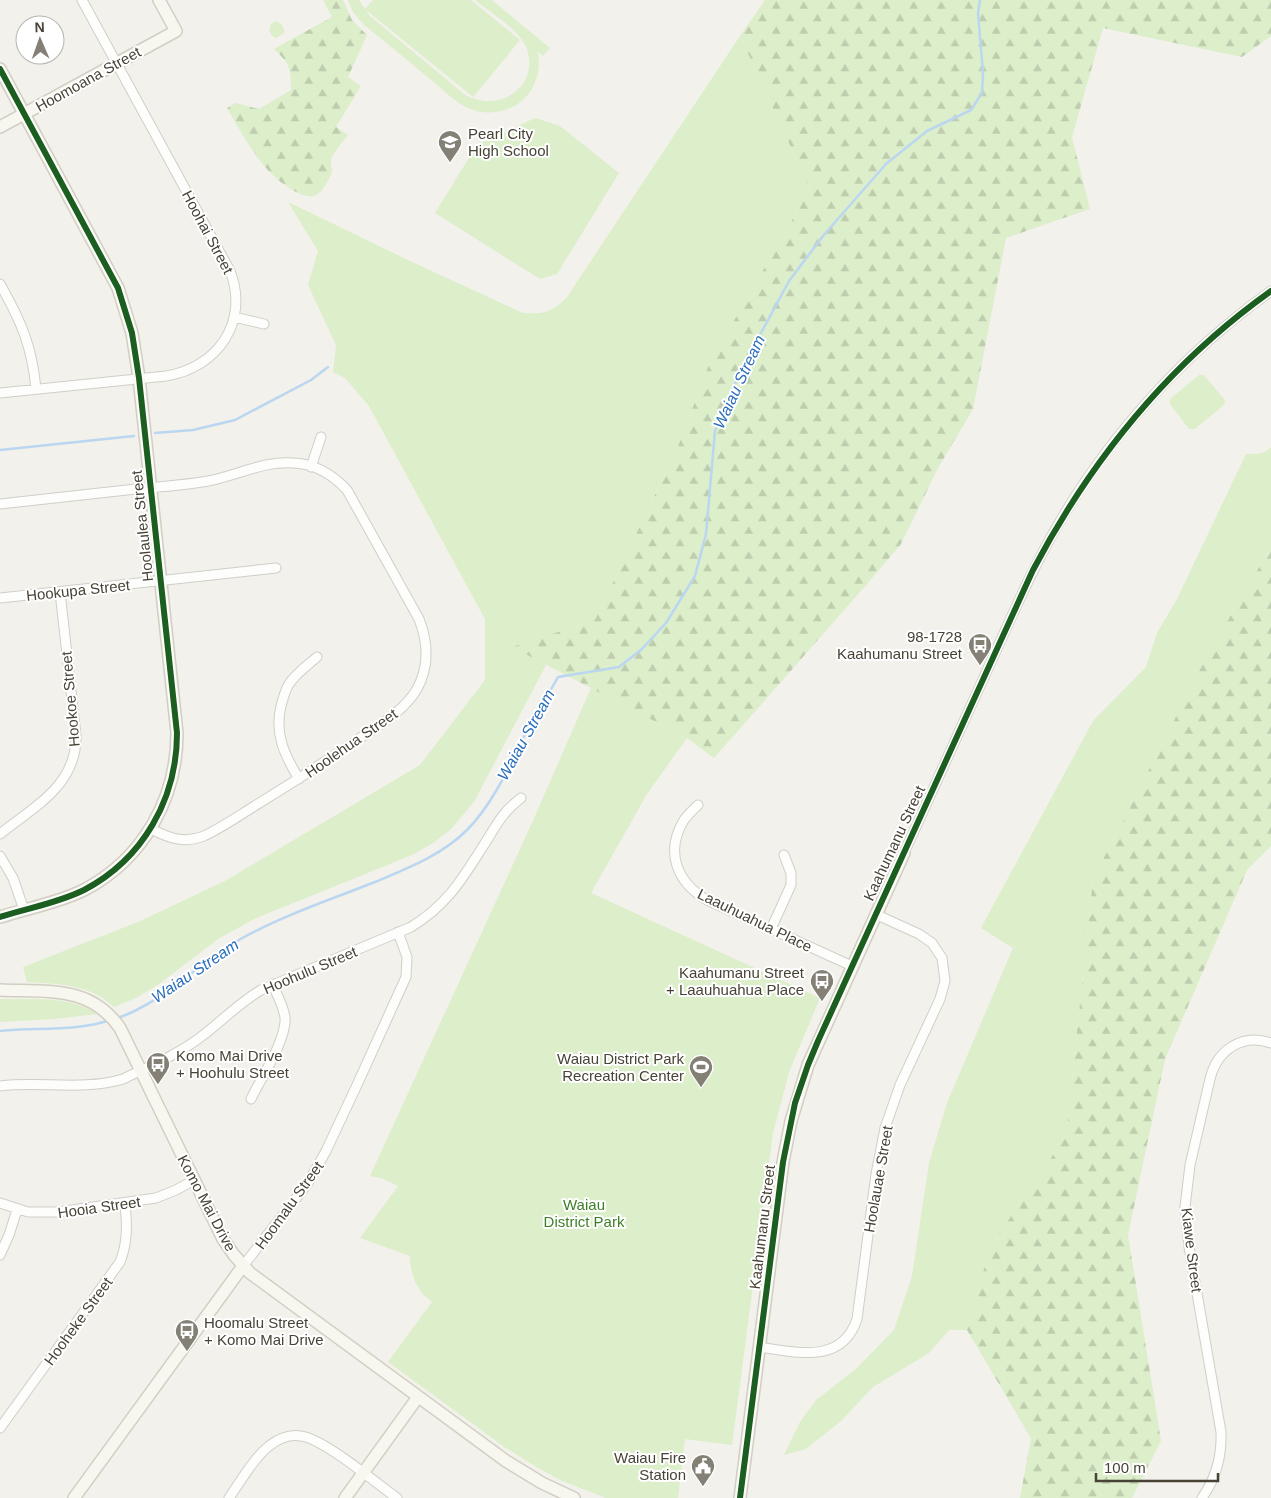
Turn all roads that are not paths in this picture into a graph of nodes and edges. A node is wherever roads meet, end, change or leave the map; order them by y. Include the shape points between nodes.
1 (82, 0) edge
2 (159, 0) edge
3 (116, 63) junction
4 (0, 68) edge
5 (24, 114) junction
6 (0, 127) edge
7 (0, 284) edge
8 (1271, 291) edge
9 (234, 317) junction
10 (264, 324) dead end
11 (139, 378) junction
12 (36, 389) junction
13 (0, 393) edge
14 (321, 438) dead end
15 (311, 467) junction
16 (151, 488) junction
17 (0, 504) edge
18 (276, 568) dead end
19 (161, 581) junction
20 (60, 592) junction
21 (0, 598) edge
22 (317, 657) dead end
23 (299, 779) junction
24 (521, 798) dead end
25 (698, 805) dead end
26 (151, 829) junction
27 (0, 834) edge
28 (904, 853) joint
29 (784, 855) dead end
30 (0, 856) edge
31 (24, 910) junction
32 (875, 914) junction
33 (0, 918) edge
34 (771, 929) junction
35 (398, 932) junction
36 (852, 966) junction
37 (272, 984) junction
38 (0, 990) edge
39 (1271, 1043) edge
40 (141, 1070) junction
41 (0, 1086) edge
42 (251, 1099) dead end
43 (194, 1180) junction
44 (0, 1202) edge
45 (125, 1204) junction
46 (17, 1210) junction
47 (0, 1255) edge
48 (243, 1266) junction
49 (759, 1347) junction
50 (418, 1397) junction
51 (0, 1428) edge
52 (363, 1473) junction
53 (74, 1498) edge
54 (229, 1498) edge
55 (345, 1498) edge
56 (397, 1498) edge
57 (574, 1498) edge
58 (740, 1498) edge
59 (1202, 1498) edge

1 - 3 street, Hoohai Street
2 - 3 street, Hoomoana Street via 176,31
3 - 5 street, Hoomoana Street
3 - 9 street, Hoohai Street via 230,271 236,293
4 - 5 street, Hoolaulea Street
5 - 6 street, Hoomoana Street
5 - 11 street, Hoolaulea Street via 118,288 132,333
7 - 12 street via 26,335
8 - 28 street, Kaahumanu Street via 1205,344 1168,379 1114,442 1079,490 1034,570
9 - 10 street
9 - 11 street, Hoohai Street via 226,338 202,363 176,374
11 - 12 street, Hoohai Street
11 - 16 street, Hoolaulea Street
12 - 13 street, Hoohai Street
14 - 15 street
15 - 16 street, Hoolehua Street via 282,463 209,481
15 - 23 street, Hoolehua Street via 331,475 352,498 419,619 426,655 420,683 404,706
16 - 17 street, Hoolehua Street
16 - 19 street, Hoolaulea Street
18 - 19 street, Hookupa Street
19 - 20 street, Hookupa Street
19 - 26 street, Hoolaulea Street via 177,746 169,789
20 - 21 street, Hookupa Street
20 - 27 street, Hookoe Street via 76,735 74,758 59,786
22 - 23 street via 289,684 278,722 280,742
23 - 26 street, Hoolehua Street via 198,839 177,840
24 - 35 street, Hoohulu Street via 507,809 444,902 420,922
25 - 34 street, Laauhuahua Place via 685,818 676,842 676,861 681,876 698,894
26 - 31 street, Hoolaulea Street via 131,854 101,879 68,896
28 - 32 street, Kaahumanu Street
29 - 34 street via 791,873 791,885
30 - 31 street via 13,878
31 - 33 street, Hoolaulea Street
32 - 36 street, Kaahumanu Street
32 - 49 street, Hoolauae Street via 932,943 945,966 946,981 900,1085 885,1128 857,1318 843,1341 827,1351 808,1353
34 - 36 street, Laauhuahua Place
35 - 37 street, Hoohulu Street
35 - 48 street, Hoomalu Street via 407,957 406,977 357,1085 308,1183
36 - 49 street, Kaahumanu Street via 808,1065 791,1121
37 - 40 street, Hoohulu Street via 250,996 186,1047
37 - 42 street via 283,1008 284,1026
38 - 40 street, Komo Mai Drive via 64,992 87,999 104,1009 120,1028
39 - 59 street, Kiawe Street via 1252,1040 1238,1043 1226,1050 1214,1065 1187,1182 1188,1241 1221,1432 1218,1466
40 - 41 street, Hoohulu Street via 123,1079 104,1083
40 - 43 street, Komo Mai Drive
43 - 45 street, Hooia Street via 161,1197
43 - 48 street, Komo Mai Drive via 223,1239
44 - 46 street, Hooia Street
45 - 46 street, Hooia Street via 40,1213
45 - 51 street, Hooheke Street via 127,1237 120,1262
46 - 47 street
48 - 50 street, Komo Mai Drive via 260,1282
48 - 53 street, Hoomalu Street
49 - 58 street, Kaahumanu Street
50 - 52 street
50 - 57 street, Komo Mai Drive via 506,1461
52 - 54 street via 317,1441 290,1436 265,1450
52 - 55 street
52 - 56 street

